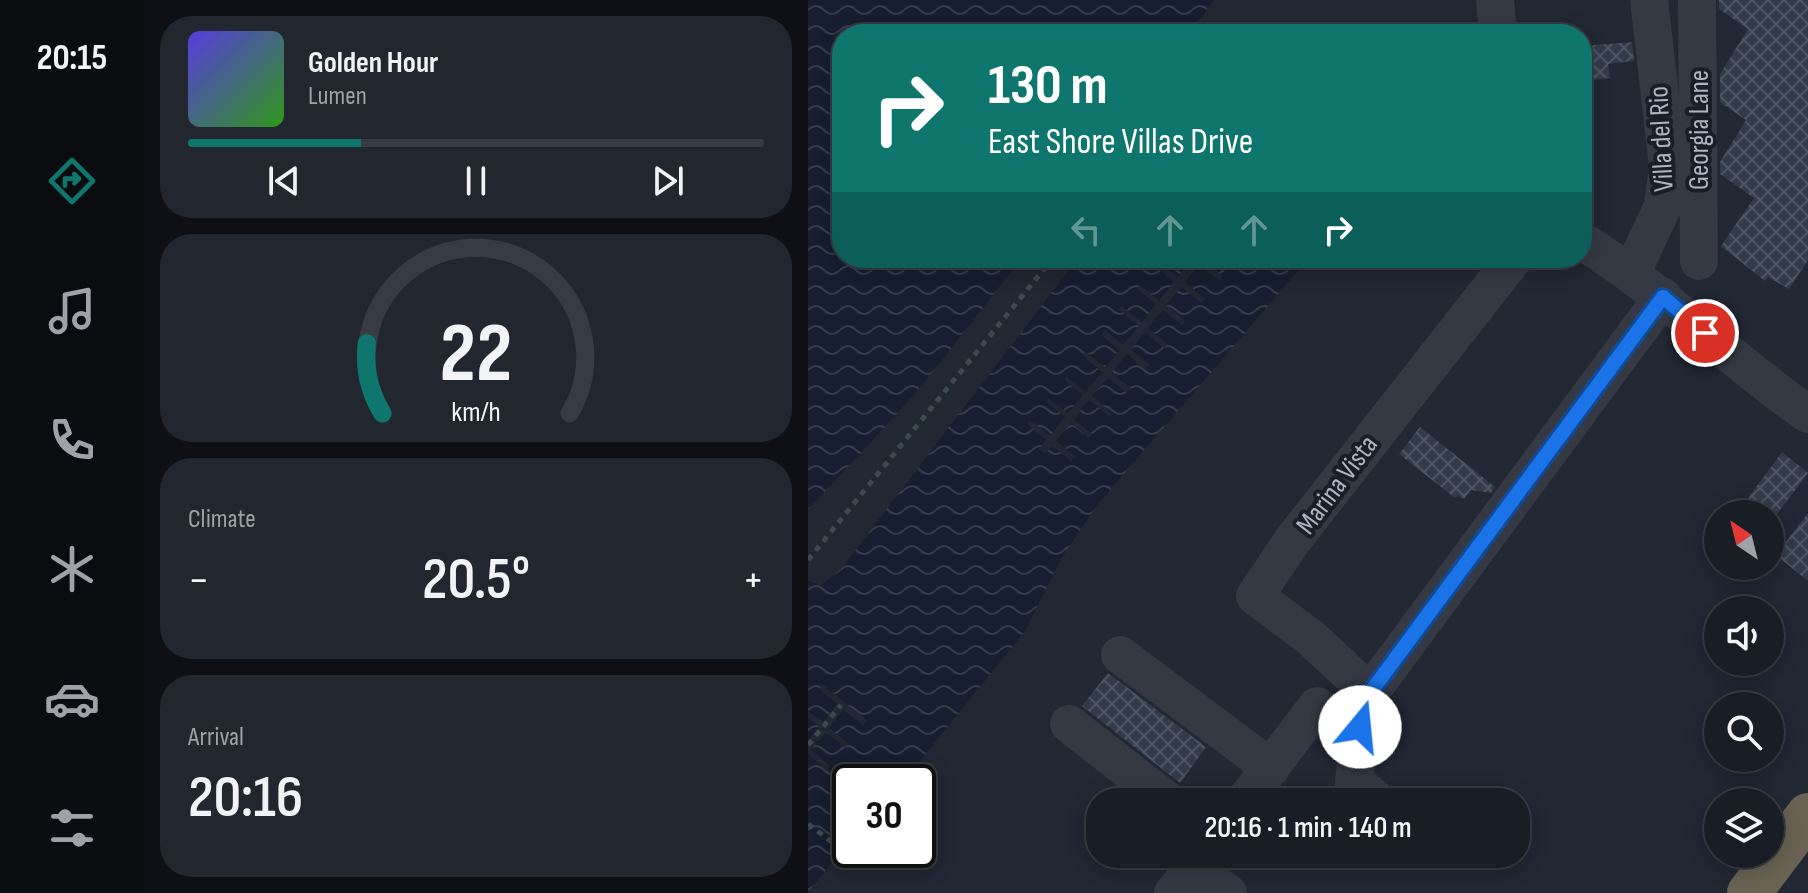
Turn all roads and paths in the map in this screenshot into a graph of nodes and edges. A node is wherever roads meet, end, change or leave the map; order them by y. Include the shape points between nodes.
1 (1495, 0) edge
2 (1649, 0) edge
3 (1697, 0) edge
4 (1497, 24) edge
5 (1592, 247) edge
6 (1699, 261) dead end
7 (1045, 268) edge
8 (1506, 268) edge
9 (1632, 272) junction
10 (1663, 297) junction
11 (1808, 414) edge
12 (808, 560) edge
13 (1120, 655) dead end
14 (1367, 697) junction
15 (841, 705) dead end
16 (1317, 706) dead end
17 (1069, 724) dead end
18 (808, 745) edge
19 (1271, 768) junction
20 (1151, 788) edge
21 (1255, 788) edge
22 (1362, 788) edge
23 (1808, 815) edge
24 (808, 824) edge
25 (832, 842) edge
26 (1190, 871) edge
27 (1228, 893) edge
28 (1749, 893) edge

1 - 4 street
2 - 9 street, Villa del Rio via 1668,166 1663,206
3 - 6 street, Georgia Lane
5 - 9 street
7 - 12 path
8 - 14 street, Marina Vista via 1255,596 1311,638
9 - 10 street
10 - 11 street
10 - 14 street
13 - 19 street
14 - 22 street via 1354,781
15 - 18 path
16 - 19 street
17 - 20 street
19 - 21 street
23 - 28 highway
24 - 25 path
26 - 27 street

